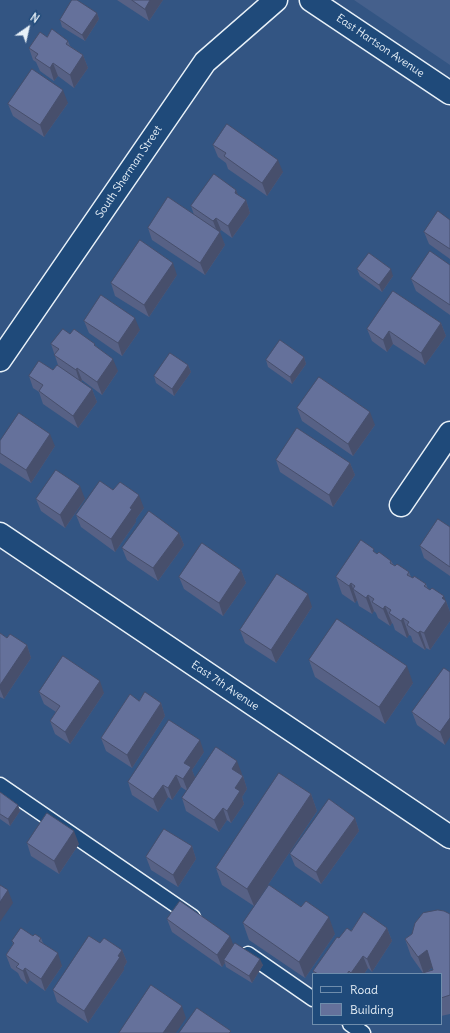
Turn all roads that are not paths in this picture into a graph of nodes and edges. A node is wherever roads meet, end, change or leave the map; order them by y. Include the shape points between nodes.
1 (276, 0) edge
2 (311, 0) edge
3 (450, 93) edge
4 (0, 360) edge
5 (450, 433) edge
6 (401, 505) dead end
7 (0, 534) edge
8 (0, 785) edge
9 (450, 837) edge
10 (202, 923) edge
11 (235, 945) edge
12 (312, 998) edge
13 (351, 1025) edge
14 (363, 1033) edge

1 - 4 street, South Sherman Street via 205,62
2 - 3 street, East Hartson Avenue
5 - 6 street
7 - 9 street, East 7th Avenue
8 - 10 lane
11 - 12 lane
13 - 14 lane

